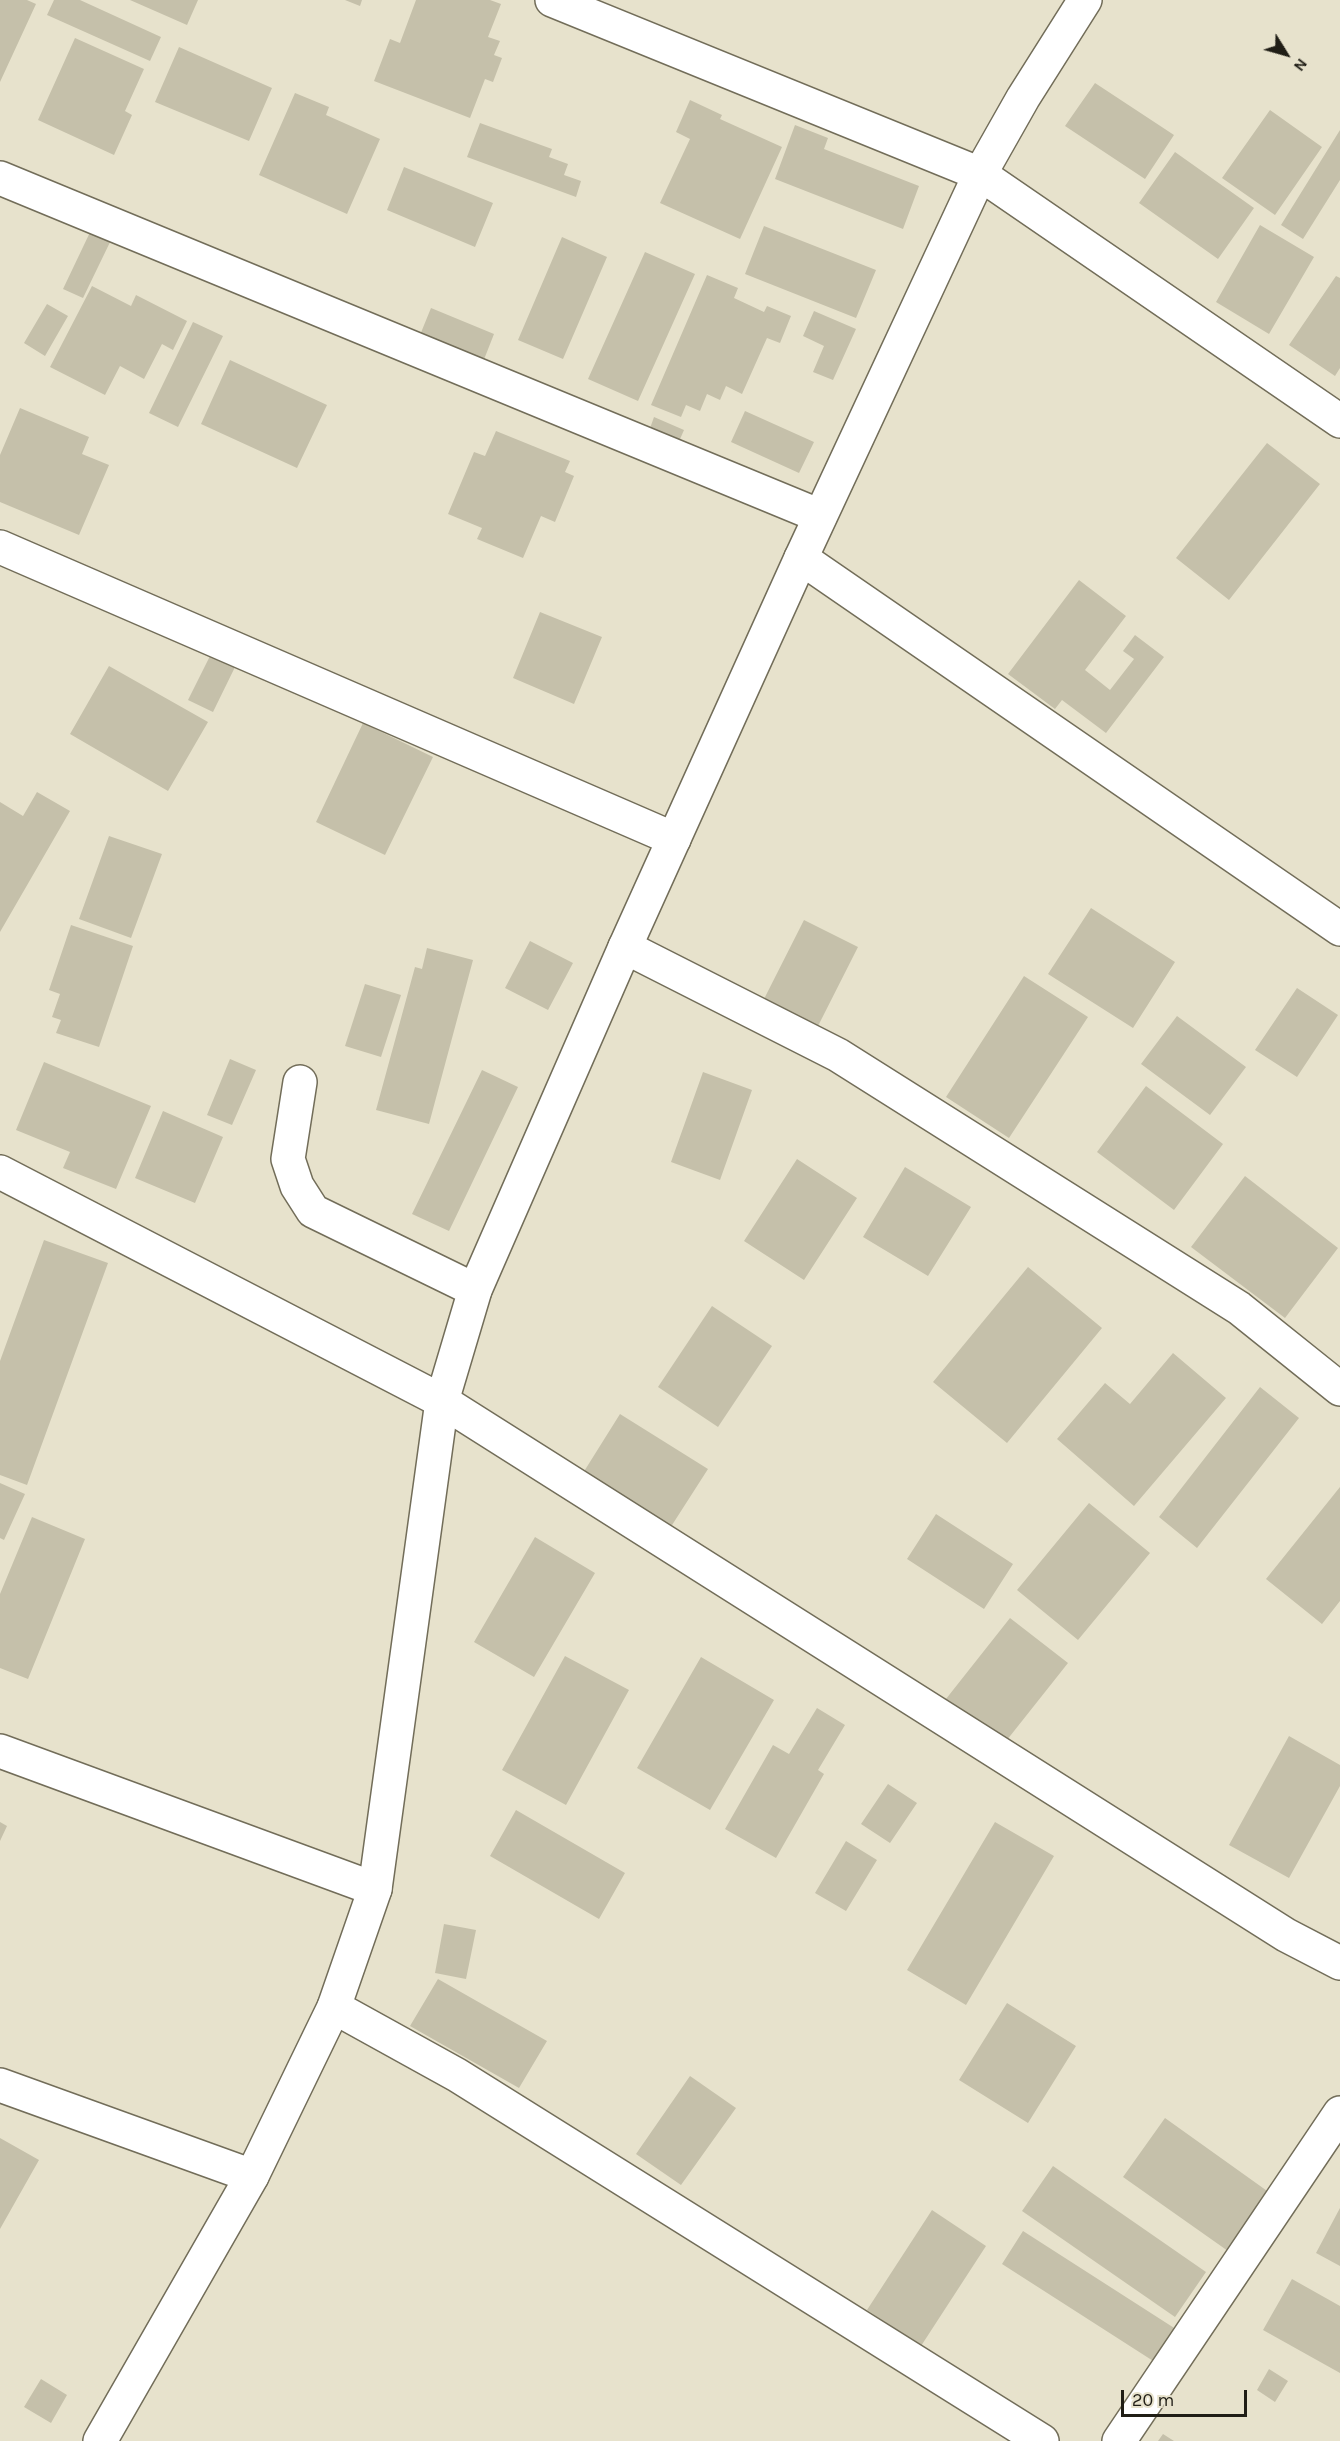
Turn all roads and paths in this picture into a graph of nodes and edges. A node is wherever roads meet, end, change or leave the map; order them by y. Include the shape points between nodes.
1 (552, 0) edge
2 (1085, 0) edge
3 (980, 174) junction
4 (0, 178) edge
5 (1340, 421) edge
6 (820, 516) junction
7 (0, 547) edge
8 (801, 558) junction
9 (674, 839) junction
10 (1340, 929) edge
11 (625, 947) junction
12 (300, 1082) dead end
13 (0, 1172) edge
14 (476, 1290) junction
15 (1340, 1389) edge
16 (442, 1401) junction
17 (0, 1751) edge
18 (375, 1889) junction
19 (1340, 1963) edge
20 (334, 2007) junction
21 (0, 2085) edge
22 (1340, 2112) edge
23 (252, 2176) junction
24 (100, 2441) edge
25 (1042, 2441) edge
26 (1119, 2441) edge

1 - 3 street
2 - 3 street
3 - 5 street
3 - 6 street
4 - 6 street
6 - 8 street
7 - 9 street
8 - 9 street
8 - 10 street
9 - 11 street
11 - 14 street
11 - 15 street via 838,1055 1239,1308
12 - 14 street via 288,1159 297,1186 313,1211
13 - 16 street
14 - 16 street
16 - 18 street
16 - 19 street via 1286,1935
17 - 18 street
18 - 20 street
20 - 23 street
20 - 25 street via 457,2075
21 - 23 street
22 - 26 street
23 - 24 street

